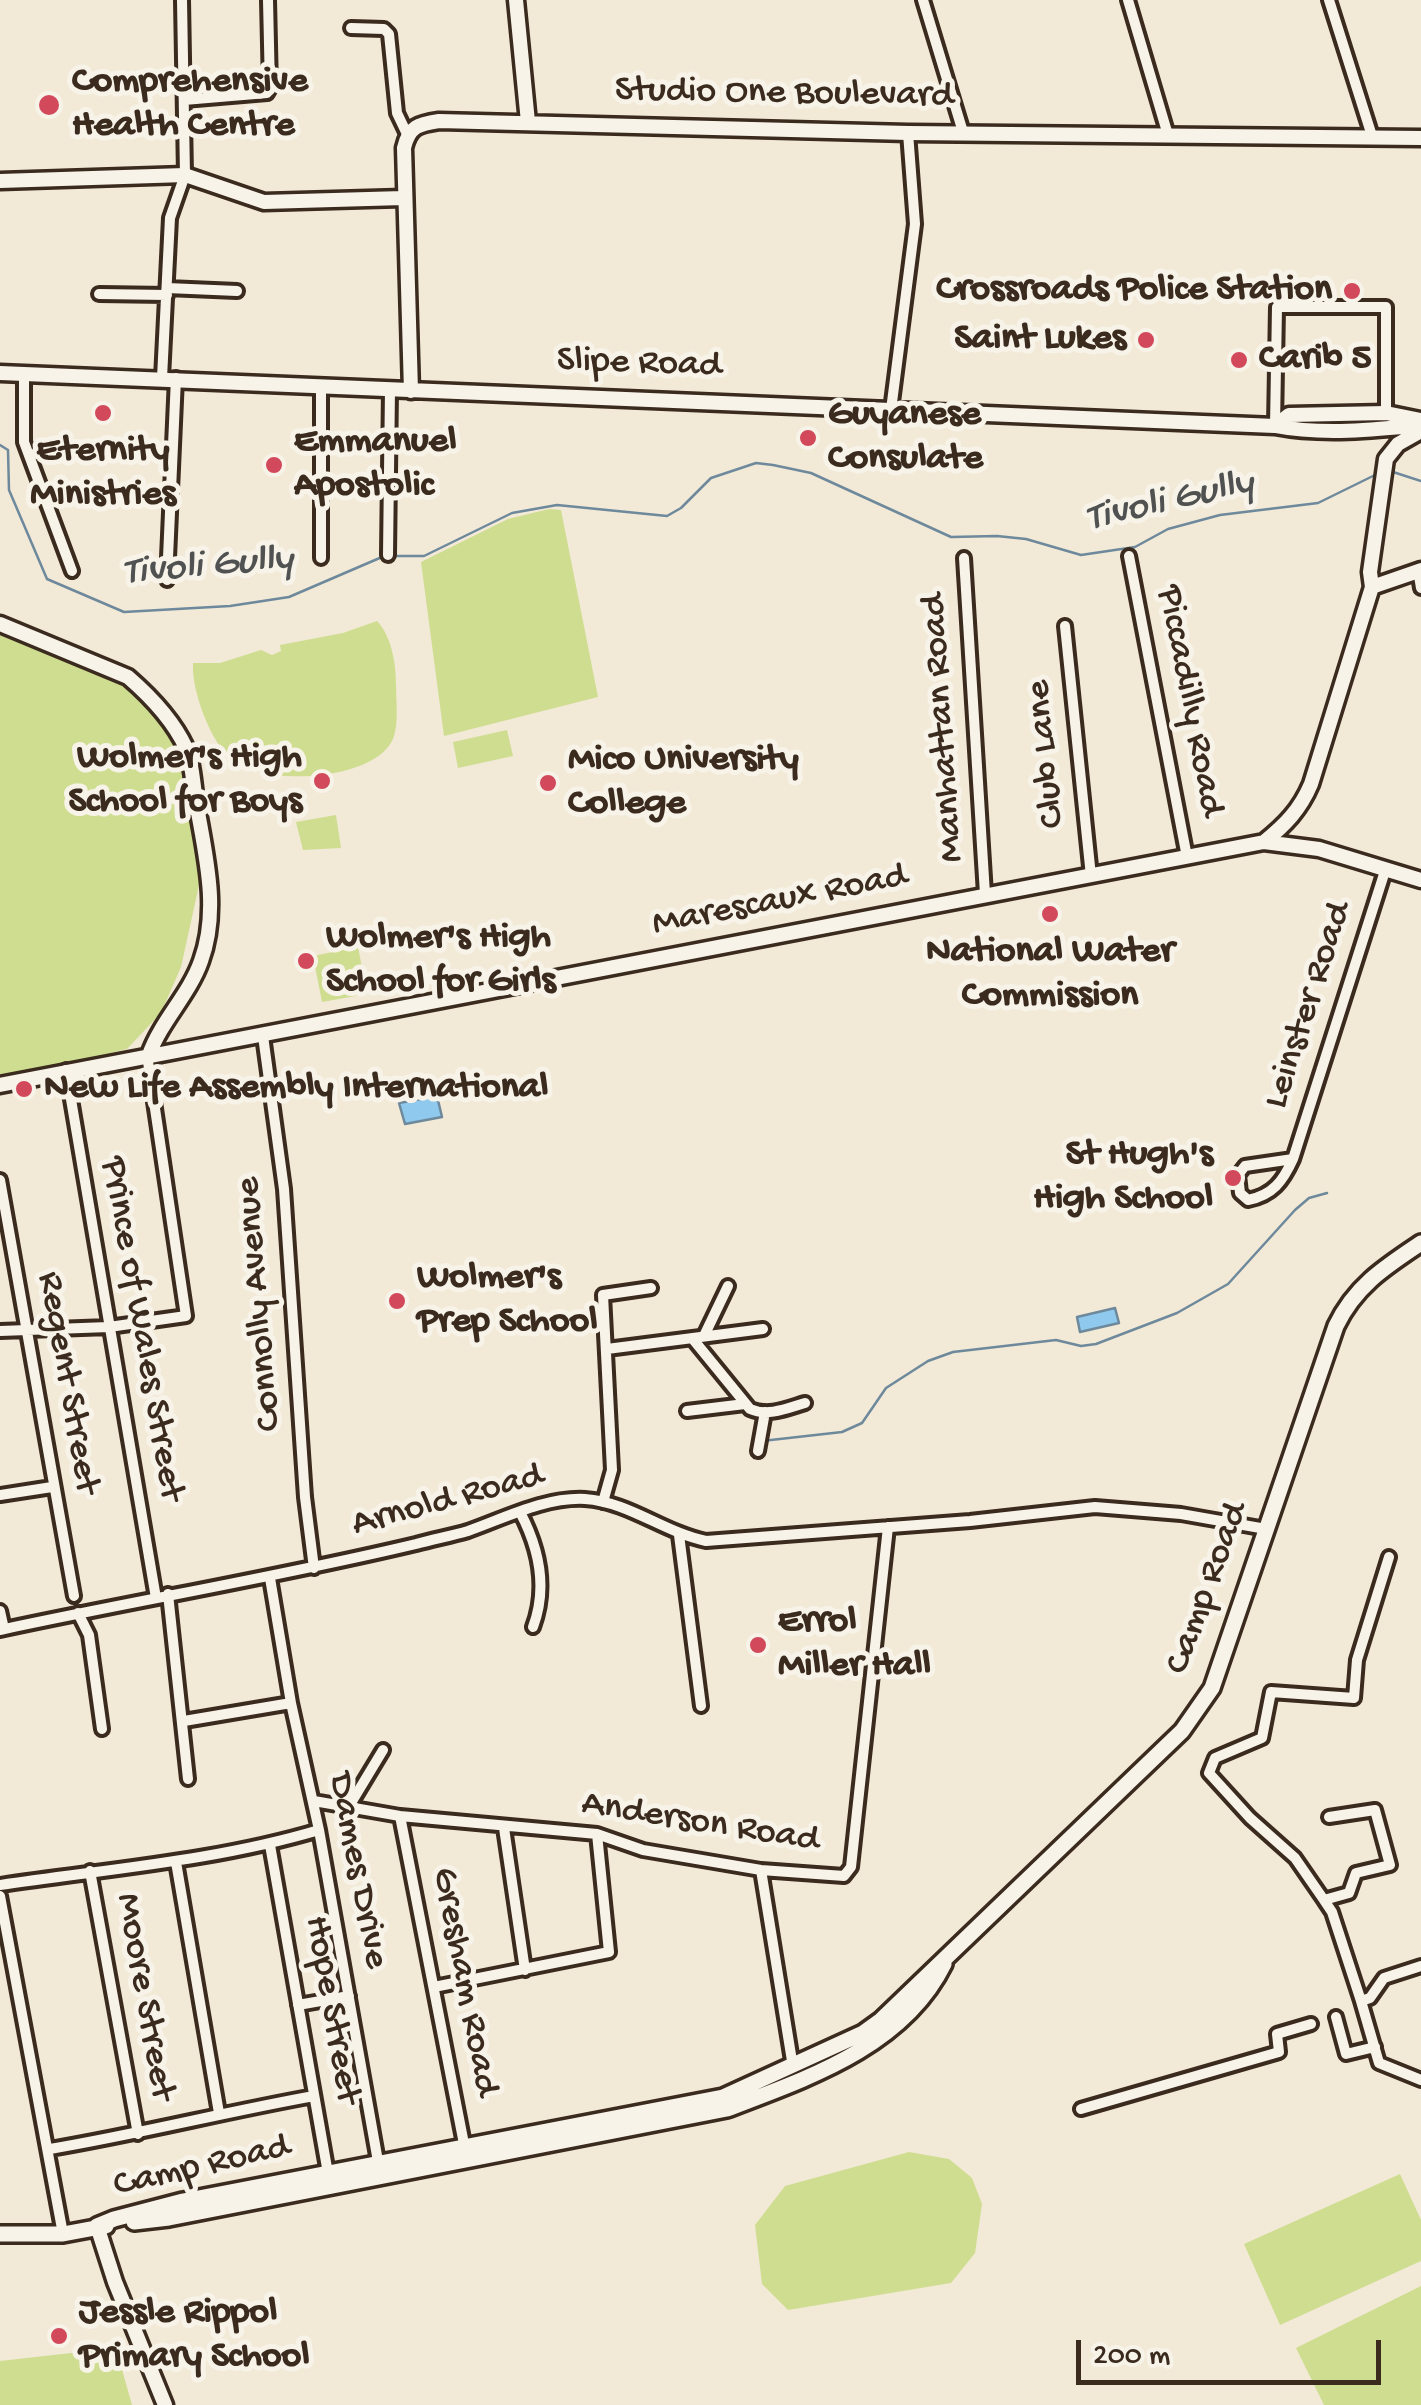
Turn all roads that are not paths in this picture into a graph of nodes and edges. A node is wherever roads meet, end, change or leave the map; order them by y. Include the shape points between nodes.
1 (182, 0) edge
2 (268, 0) edge
3 (516, 0) edge
4 (923, 0) edge
5 (1128, 0) edge
6 (1329, 0) edge
7 (351, 28) dead end
8 (184, 100) junction
9 (528, 122) junction
10 (963, 132) junction
11 (908, 133) junction
12 (407, 134) junction
13 (1168, 136) junction
14 (1372, 136) junction
15 (1421, 138) edge
16 (186, 175) junction
17 (0, 181) edge
18 (404, 198) junction
19 (167, 292) junction
20 (237, 292) dead end
21 (99, 294) dead end
22 (0, 373) edge
23 (24, 374) junction
24 (169, 378) junction
25 (320, 385) junction
26 (390, 389) junction
27 (411, 391) junction
28 (891, 410) junction
29 (1386, 412) junction
30 (1421, 425) edge
31 (1275, 426) junction
32 (1365, 429) junction
33 (1385, 468) junction
34 (388, 555) dead end
35 (1130, 556) dead end
36 (320, 558) dead end
37 (964, 558) dead end
38 (1420, 570) edge
39 (72, 571) dead end
40 (168, 580) dead end
41 (1372, 588) junction
42 (1421, 588) edge
43 (0, 624) edge
44 (1065, 626) dead end
45 (1302, 804) junction
46 (1264, 842) junction
47 (1319, 849) junction
48 (1188, 857) junction
49 (1384, 871) junction
50 (1091, 876) junction
51 (1421, 880) edge
52 (985, 894) junction
53 (263, 1036) junction
54 (148, 1055) junction
55 (66, 1070) junction
56 (0, 1085) edge
57 (1293, 1159) junction
58 (0, 1180) edge
59 (1421, 1242) edge
60 (728, 1286) dead end
61 (651, 1288) dead end
62 (27, 1328) junction
63 (109, 1328) junction
64 (763, 1328) dead end
65 (0, 1331) edge
66 (698, 1337) junction
67 (607, 1349) junction
68 (806, 1403) dead end
69 (744, 1404) junction
70 (686, 1410) dead end
71 (766, 1412) junction
72 (758, 1452) dead end
73 (52, 1487) junction
74 (0, 1495) edge
75 (603, 1502) junction
76 (520, 1512) junction
77 (888, 1526) junction
78 (1266, 1530) junction
79 (679, 1536) junction
80 (1389, 1557) dead end
81 (314, 1568) junction
82 (270, 1578) junction
83 (74, 1596) dead end
84 (162, 1596) junction
85 (0, 1611) edge
86 (78, 1614) junction
87 (533, 1627) dead end
88 (2, 1630) edge
89 (291, 1703) junction
90 (701, 1706) dead end
91 (184, 1721) junction
92 (102, 1730) dead end
93 (383, 1750) dead end
94 (188, 1779) dead end
95 (314, 1802) junction
96 (348, 1808) junction
97 (400, 1816) junction
98 (1329, 1817) dead end
99 (504, 1828) junction
100 (319, 1830) junction
101 (597, 1834) junction
102 (270, 1845) junction
103 (176, 1862) junction
104 (760, 1870) junction
105 (90, 1872) junction
106 (0, 1886) edge
107 (0, 1896) edge
108 (1324, 1900) junction
109 (946, 1960) junction
110 (1421, 1966) edge
111 (525, 1970) junction
112 (434, 1987) junction
113 (349, 1996) junction
114 (1360, 2000) junction
115 (298, 2006) junction
116 (1336, 2018) dead end
117 (1311, 2024) dead end
118 (1374, 2047) junction
119 (794, 2067) junction
120 (1421, 2080) edge
121 (314, 2096) junction
122 (1081, 2109) dead end
123 (219, 2113) junction
124 (575, 2132) junction
125 (138, 2134) junction
126 (50, 2149) junction
127 (466, 2153) junction
128 (380, 2170) junction
129 (330, 2179) junction
130 (96, 2226) junction
131 (0, 2234) edge
132 (63, 2234) junction
133 (164, 2405) edge

1 - 8 street
2 - 8 street via 267,94
3 - 9 main road
4 - 10 street
5 - 13 street
6 - 14 street
7 - 12 street via 389,34 396,113
8 - 16 street
9 - 11 main road, Studio One Boulevard
9 - 12 main road, Studio One Boulevard via 439,121
10 - 11 main road, Studio One Boulevard
10 - 13 main road, Studio One Boulevard
11 - 28 street via 916,224
12 - 18 main road
13 - 14 main road, Studio One Boulevard
14 - 15 main road, Studio One Boulevard
16 - 17 main road
16 - 18 main road via 264,202
16 - 19 street via 172,214
18 - 27 main road
19 - 20 street
19 - 21 street
19 - 24 street
22 - 23 main road, Slipe Road
23 - 24 main road, Slipe Road
23 - 39 street via 24,442
24 - 25 main road, Slipe Road
24 - 40 street
25 - 26 main road, Slipe Road
25 - 36 street
26 - 27 main road, Slipe Road
26 - 34 street
27 - 28 main road, Slipe Road
28 - 31 main road, Slipe Road
29 - 30 main road, Slipe Road
29 - 31 main road, Slipe Road via 1289,415
29 - 31 street via 1386,307 1278,308
30 - 32 main road, Slipe Road
30 - 33 main road via 1398,444
31 - 32 main road, Slipe Road
32 - 33 main road via 1380,446
33 - 41 main road
35 - 48 street, Piccadilly Road
37 - 52 street, Manhattan Road
38 - 41 main road
38 - 42 street
41 - 45 main road
43 - 54 main road via 128,677 188,751 210,924 190,986
44 - 50 street, Club Lane
45 - 46 main road
45 - 47 main road via 1301,832
46 - 47 main road, Marescaux Road
46 - 48 main road, Marescaux Road
47 - 49 main road, Marescaux Road
48 - 50 main road, Marescaux Road
49 - 51 main road, Marescaux Road
49 - 57 street, Leinster Road
50 - 52 main road, Marescaux Road
52 - 53 main road, Marescaux Road
53 - 54 main road, Marescaux Road
53 - 81 street, Connolly Avenue via 284,1190
54 - 55 main road, Marescaux Road
54 - 63 street via 186,1316
55 - 56 main road, Marescaux Road
55 - 63 street, Prince of Wales Street
57 - 57 street via 1270,1192 1248,1200 1240,1194 1238,1175 1245,1166
58 - 62 street, Regent Street
59 - 78 main road, Camp Road via 1372,1276 1343,1311
60 - 66 street
61 - 67 street via 603,1295
62 - 63 street
62 - 65 street
62 - 73 street, Regent Street
63 - 84 street, Prince of Wales Street
64 - 66 street
66 - 67 street
66 - 69 street
67 - 75 street via 612,1470
68 - 71 street
69 - 70 street
69 - 71 street
71 - 72 street
73 - 74 street
73 - 83 street, Regent Street
75 - 76 street, Arnold Road via 552,1502
75 - 79 street, Arnold Road
76 - 81 street, Arnold Road
76 - 87 street via 539,1556 540,1609
77 - 78 street, Arnold Road via 1095,1507
77 - 79 street, Arnold Road via 706,1541
77 - 104 street, Anderson Road via 850,1870 841,1877
78 - 109 main road, Camp Road via 1212,1688 1182,1730
79 - 90 street
80 - 108 street via 1357,1660 1354,1698 1272,1692 1262,1738 1216,1758 1209,1773 1295,1858
81 - 82 street, Arnold Road
82 - 84 street, Arnold Road
82 - 89 street, Dames Drive
84 - 86 street, Arnold Road
84 - 91 street, Prince of Wales Street
85 - 88 street
86 - 88 street, Arnold Road
86 - 92 street via 90,1634
89 - 91 street
89 - 95 street, Dames Drive
91 - 94 street, Prince of Wales Street
93 - 96 street
95 - 96 street, Anderson Road
95 - 100 street, Dames Drive
96 - 97 street, Anderson Road
97 - 99 street, Anderson Road
97 - 112 street, Gresham Road
98 - 108 street via 1375,1810 1390,1865 1356,1873 1349,1892
99 - 101 street, Anderson Road
99 - 111 street
100 - 102 street
100 - 113 street, Dames Drive
101 - 104 street, Anderson Road via 643,1850
101 - 111 street via 610,1952
102 - 103 street
102 - 115 street, Hope Street
103 - 105 street
103 - 123 street
104 - 119 street
105 - 106 street
105 - 125 street, Moore Street
107 - 126 street
108 - 114 street
109 - 119 main road, Camp Road via 863,2034
109 - 124 main road, Camp Road via 892,2027 842,2060 727,2109
110 - 114 street via 1384,1978 1370,1998
111 - 112 street
112 - 127 street, Gresham Road
113 - 115 street
113 - 128 street, Dames Drive
114 - 118 street
115 - 121 street, Hope Street
116 - 118 street via 1346,2054
117 - 122 street via 1277,2034 1279,2052
118 - 120 street via 1379,2063
119 - 124 main road, Camp Road via 723,2097
121 - 123 street
121 - 129 street, Hope Street
123 - 125 street
124 - 127 main road, Camp Road
125 - 126 street
126 - 132 street
127 - 128 main road, Camp Road
128 - 129 main road, Camp Road
129 - 130 main road, Camp Road via 183,2201
130 - 132 main road, Camp Road
130 - 133 main road
131 - 132 main road, Camp Road

